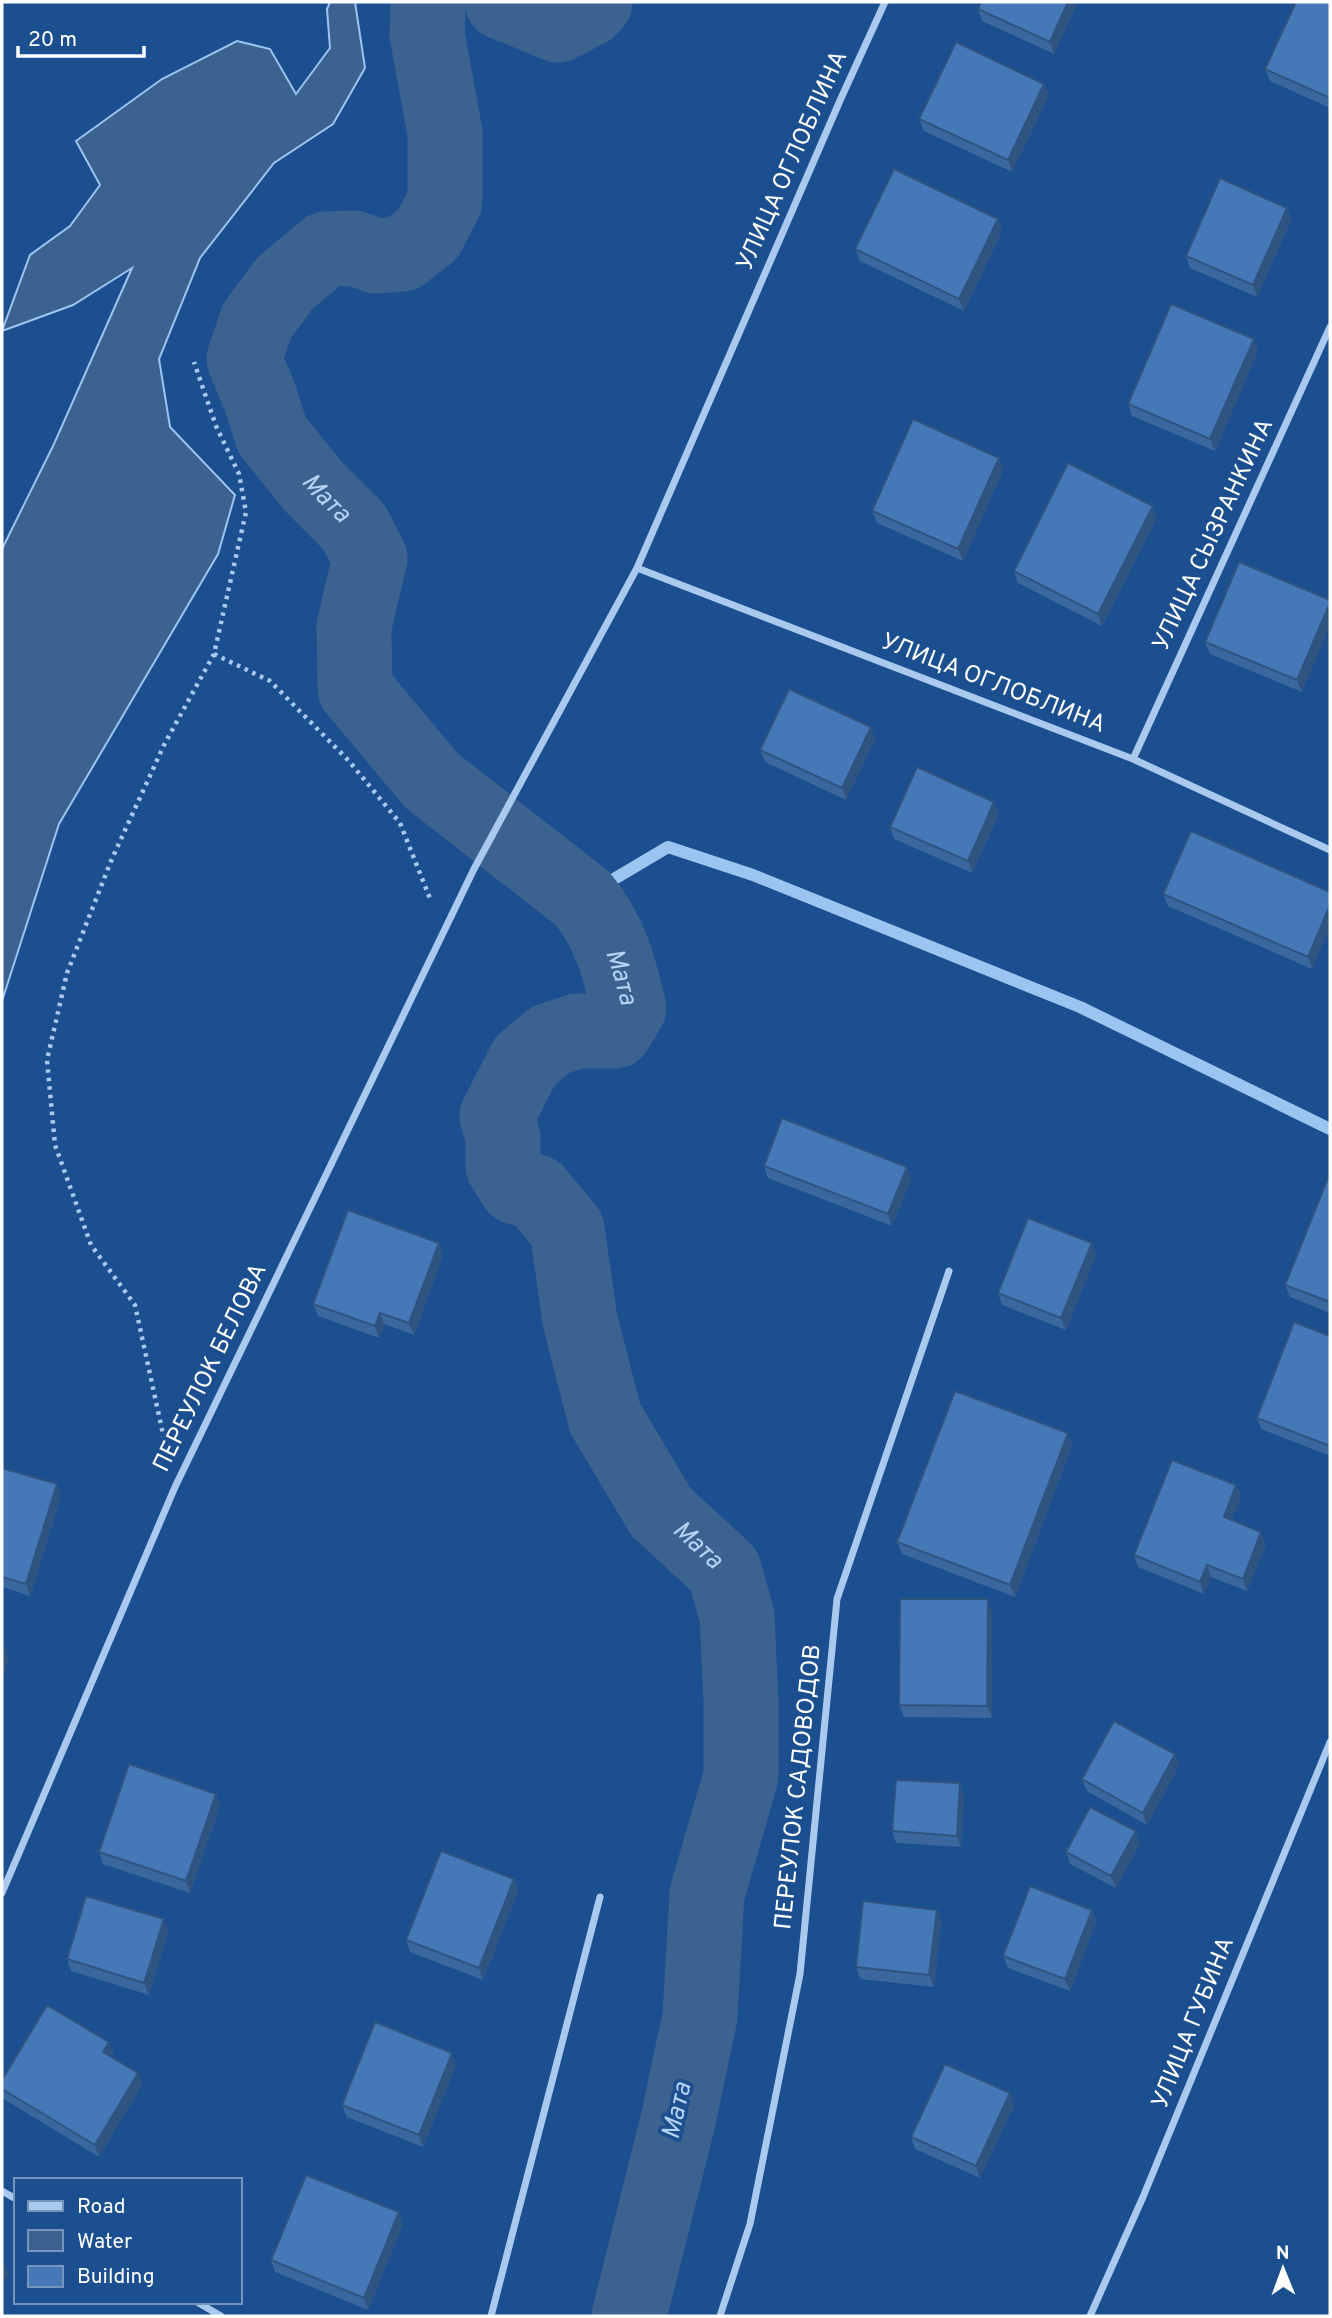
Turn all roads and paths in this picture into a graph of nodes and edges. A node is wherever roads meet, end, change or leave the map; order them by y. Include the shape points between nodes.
1 (885, 2) edge
2 (1330, 327) edge
3 (194, 362) dead end
4 (637, 568) junction
5 (214, 654) junction
6 (1133, 759) junction
7 (1330, 850) edge
8 (474, 869) joint
9 (444, 931) junction
10 (949, 1271) dead end
11 (175, 1487) junction
12 (1330, 1742) edge
13 (2, 1893) edge
14 (600, 1897) dead end
15 (200, 2304) edge
16 (221, 2316) edge
17 (491, 2316) edge
18 (720, 2316) edge
19 (1090, 2316) edge

1 - 4 street, УЛИЦА ОГЛОБЛИНА
2 - 6 street, УЛИЦА СЫЗРАНКИНА
3 - 5 path via 239,474 246,512
4 - 6 street, УЛИЦА ОГЛОБЛИНА
4 - 8 street, УЛИЦА ОГЛОБЛИНА
5 - 9 path via 270,681 349,761 400,824
5 - 11 path via 164,745 111,861 67,974 47,1060 55,1144 91,1244 135,1305
6 - 7 street, УЛИЦА ОГЛОБЛИНА
8 - 9 street, ПЕРЕУЛОК БЕЛОВА
9 - 11 street, ПЕРЕУЛОК БЕЛОВА
10 - 18 street, ПЕРЕУЛОК САДОВОДОВ via 837,1599 800,1974 750,2224
11 - 13 street, ПЕРЕУЛОК БЕЛОВА
12 - 19 street, УЛИЦА ГУБИНА
14 - 17 street
15 - 16 street

